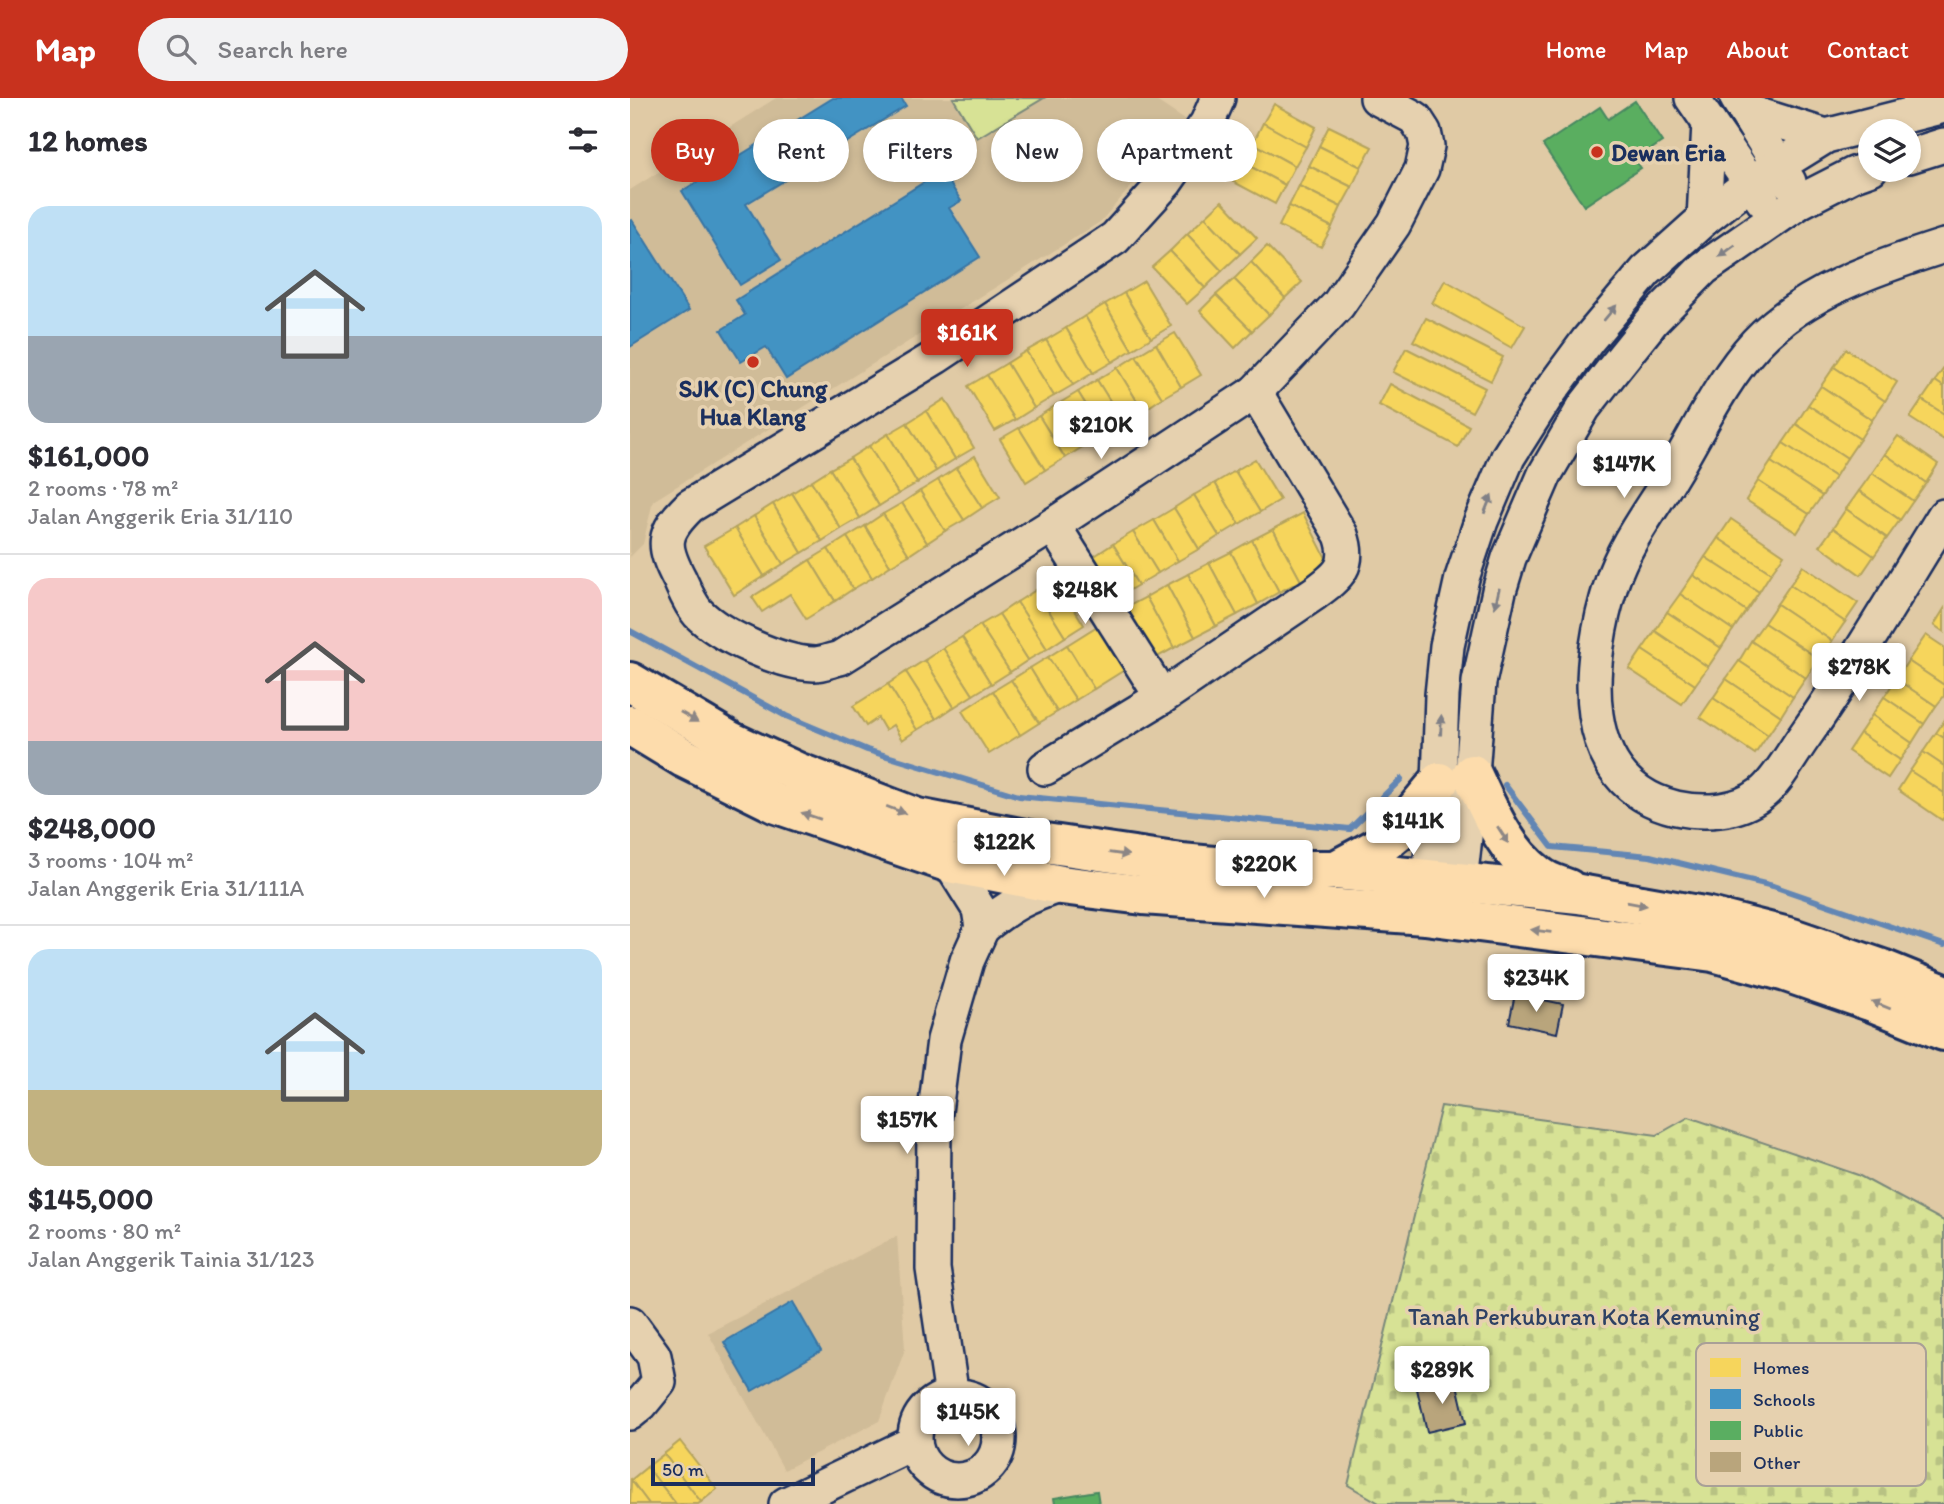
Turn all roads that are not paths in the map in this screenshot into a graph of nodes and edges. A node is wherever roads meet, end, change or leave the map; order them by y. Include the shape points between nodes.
1 (1218, 98) edge
2 (1377, 98) edge
3 (1741, 105) edge
4 (1944, 106) edge
5 (1700, 111) edge
6 (1826, 136) junction
7 (1944, 145) edge
8 (1921, 152) edge
9 (1779, 165) junction
10 (1858, 173) edge
11 (1750, 183) junction
12 (1788, 209) junction
13 (1704, 219) junction
14 (1944, 246) edge
15 (1255, 393) junction
16 (1944, 516) edge
17 (1053, 525) junction
18 (630, 682) edge
19 (1162, 697) junction
20 (630, 725) edge
21 (1045, 768) dead end
22 (1455, 778) junction
23 (950, 863) junction
24 (1336, 870) junction
25 (1061, 885) junction
26 (1578, 894) junction
27 (1442, 900) junction
28 (982, 928) junction
29 (1944, 994) edge
30 (1944, 1031) edge
31 (630, 1323) edge
32 (952, 1397) junction
33 (630, 1413) edge
34 (915, 1442) junction
35 (970, 1492) edge
36 (786, 1504) edge

1 - 17 street via 1207,123 1165,183 1115,238 936,357 690,506 673,522 666,554 695,610 712,627 790,660 815,664 839,658
2 - 15 street via 1415,118 1424,132 1427,146 1422,169 1394,224 1338,305
3 - 6 street
3 - 9 street
4 - 6 street
5 - 11 street
5 - 13 street
6 - 9 street
7 - 8 street
9 - 11 street
9 - 12 street
10 - 12 street
11 - 12 street
11 - 13 street
12 -> 22 street via 1704,268 1654,320 1584,407 1545,474 1514,545
22 -> 13 street via 1442,695 1447,646 1462,578 1508,457 1588,340 1646,271
14 - 16 street via 1833,287 1757,342 1714,402 1629,542 1612,581 1593,675 1606,754 1623,780 1649,798 1679,809 1713,811 1744,805 1763,792 1821,713
15 - 17 street
15 - 19 street via 1341,535 1344,565 1335,579
17 - 19 street
18 -> 24 main road via 730,741 917,818 1181,863 1257,870
19 - 21 street
23 -> 20 main road via 777,804 684,758
22 - 24 main road via 1377,848
22 -> 26 main road via 1539,876
22 - 27 street
23 - 25 main road
23 - 28 street via 975,902
24 - 27 main road
25 - 27 main road via 1143,895
25 - 28 street via 1024,898
26 - 27 main road
26 -> 29 main road via 1709,917 1792,938
30 -> 27 main road via 1786,972 1713,952
28 - 32 street via 967,961 944,1040 934,1120 933,1269
31 - 33 street via 654,1356 659,1382
32 - 34 street via 927,1410
32 - 35 street via 980,1402 997,1424 1000,1438 990,1465
34 - 35 street via 930,1471
34 - 36 street

